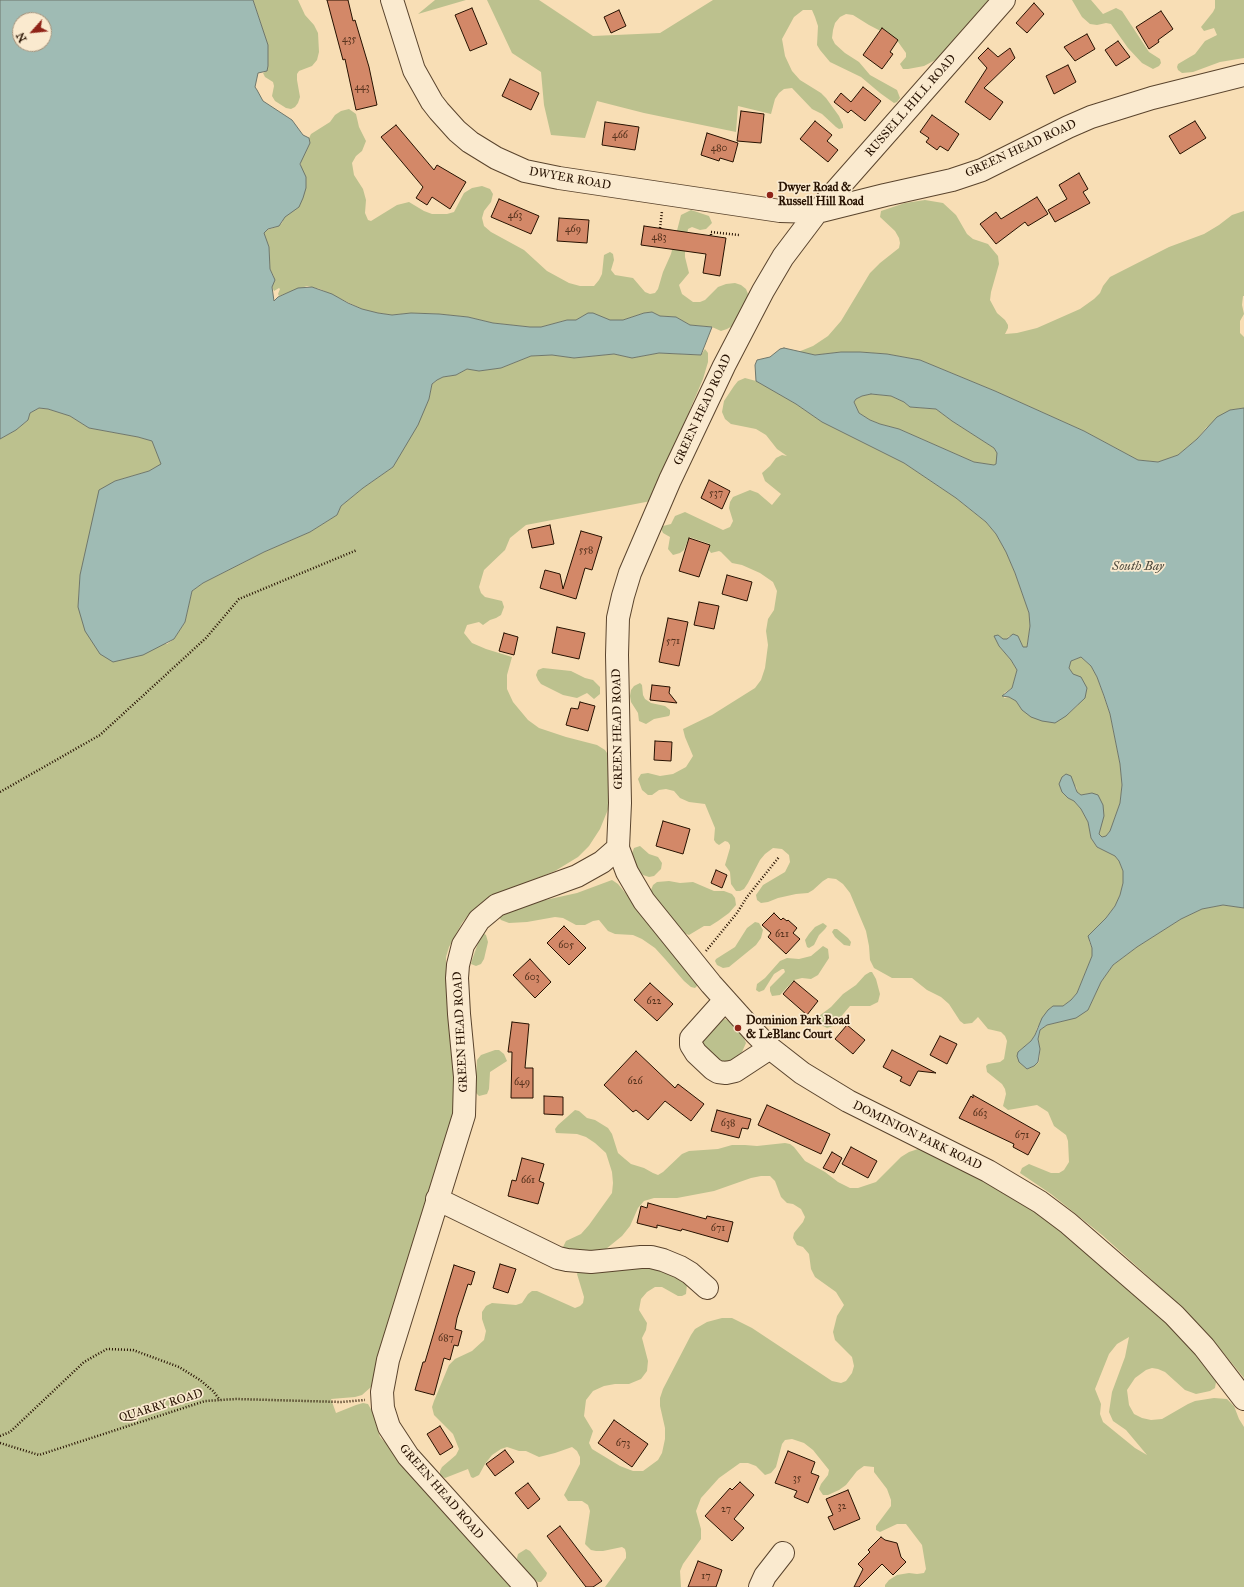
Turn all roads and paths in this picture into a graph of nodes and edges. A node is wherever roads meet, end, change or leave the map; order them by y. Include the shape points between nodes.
1 (392, 0) edge
2 (1004, 0) edge
3 (1244, 74) edge
4 (817, 212) junction
5 (711, 235) dead end
6 (739, 235) dead end
7 (357, 550) dead end
8 (0, 792) edge
9 (618, 848) junction
10 (779, 857) dead end
11 (696, 965) junction
12 (725, 1000) junction
13 (770, 1048) junction
14 (437, 1199) junction
15 (708, 1288) dead end
16 (382, 1399) junction
17 (1244, 1399) edge
18 (220, 1400) junction
19 (0, 1436) edge
20 (0, 1443) edge
21 (783, 1553) dead end
22 (526, 1587) edge
23 (760, 1587) edge

1 - 4 street, DWYER ROAD via 414,70 435,106 470,142 505,162 525,171 559,178 774,210
2 - 4 street, RUSSELL HILL ROAD
3 - 4 street, GREEN HEAD ROAD via 1091,117 966,176
4 - 9 street, GREEN HEAD ROAD via 769,279 724,366 630,573 623,596 617,639 620,803
5 - 6 path via 712,232
7 - 8 path via 239,599 206,638 100,735
9 - 11 street, DOMINION PARK ROAD via 627,872 644,901
9 - 14 street, GREEN HEAD ROAD via 602,862 577,876 497,905 479,920 463,945 457,978 465,1103 459,1132
10 - 11 path
11 - 12 street, DOMINION PARK ROAD
12 - 13 street, DOMINION PARK ROAD
12 - 13 street via 691,1038 691,1045 696,1053 713,1069 726,1073 735,1071
13 - 17 street, DOMINION PARK ROAD via 802,1073 848,1101 988,1171 1040,1202 1074,1227 1174,1315 1204,1347
14 - 15 street via 558,1258 591,1262 651,1257 680,1267
14 - 16 street, GREEN HEAD ROAD via 388,1360
16 - 18 path, QUARRY ROAD via 341,1402
16 - 22 street, GREEN HEAD ROAD via 382,1408 389,1427 408,1456
18 - 19 path via 200,1380 179,1367 133,1350 107,1349 84,1362 10,1432
18 - 20 path, QUARRY ROAD via 205,1401 39,1455
21 - 23 street via 765,1576

